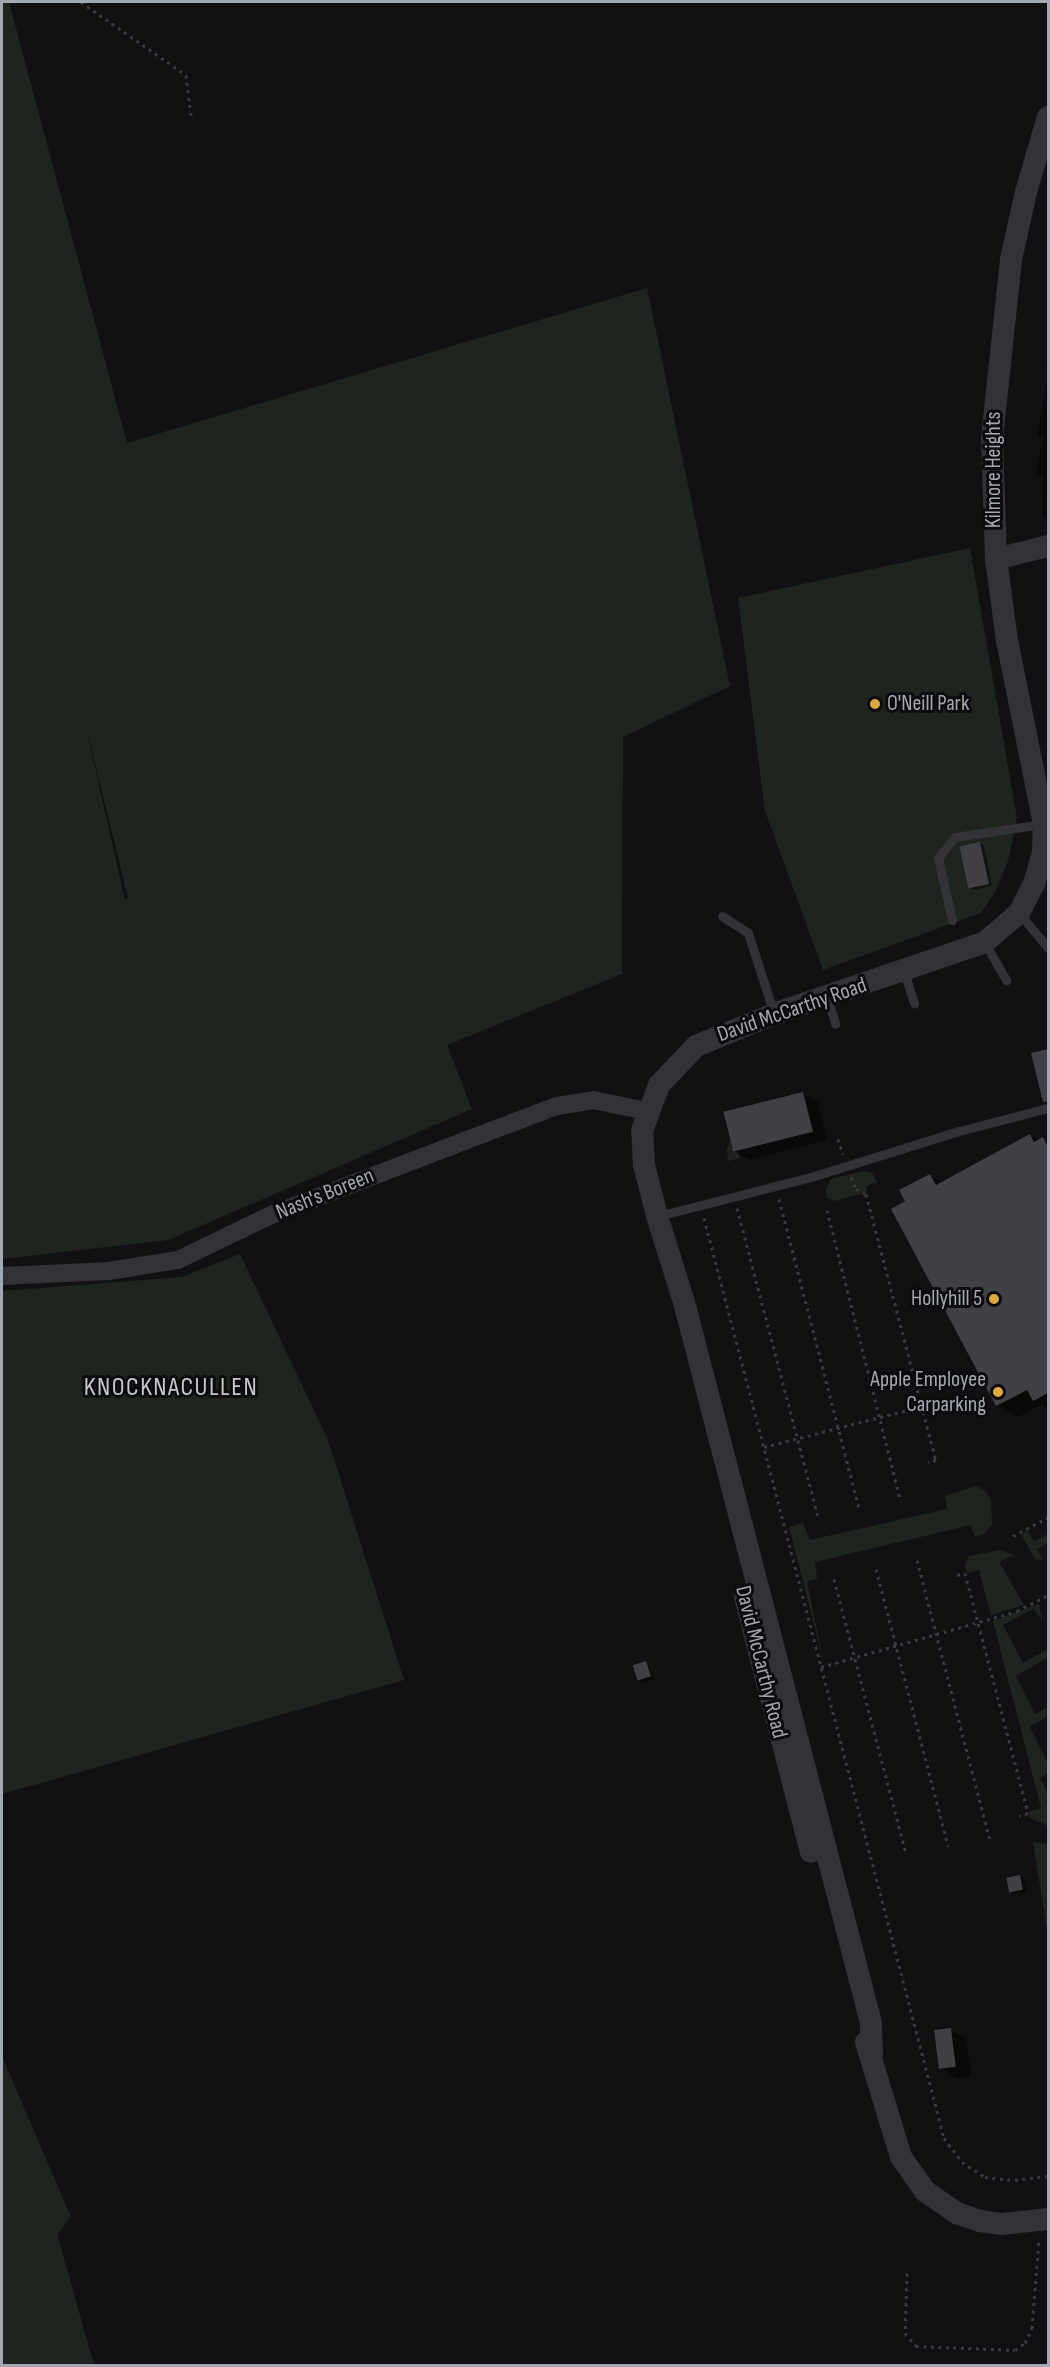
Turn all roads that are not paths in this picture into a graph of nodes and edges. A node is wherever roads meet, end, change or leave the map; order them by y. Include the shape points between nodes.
1 (1048, 117) edge
2 (1048, 546) edge
3 (996, 559) junction
4 (1046, 823) edge
5 (1019, 913) junction
6 (722, 916) dead end
7 (952, 920) dead end
8 (985, 942) junction
9 (1048, 948) edge
10 (904, 972) junction
11 (1006, 980) dead end
12 (827, 997) junction
13 (914, 1003) dead end
14 (774, 1014) junction
15 (835, 1024) dead end
16 (1048, 1108) edge
17 (647, 1111) junction
18 (657, 1216) junction
19 (2, 1276) edge
20 (1044, 2220) edge

1 - 3 street, Kilmore Heights via 1026,192 1002,315 992,438
2 - 3 street
3 - 4 street, Kilmore Heights via 1007,641
4 - 5 street, David McCarthy Road via 1040,867
4 - 7 lane via 955,837 938,858
5 - 8 street, David McCarthy Road
5 - 9 lane
6 - 14 lane via 748,933
8 - 10 street, David McCarthy Road
8 - 11 lane
10 - 12 street, David McCarthy Road
10 - 13 lane
12 - 14 street, David McCarthy Road
12 - 15 lane
14 - 17 street, David McCarthy Road via 710,1038 683,1056 659,1084
16 - 18 lane via 847,1167
17 - 18 street, David McCarthy Road via 641,1145
17 - 19 street, Nash's Boreen via 593,1100 557,1106 271,1215 178,1260 109,1271
18 - 20 street, David McCarthy Road via 670,1266 671,1306 786,1760 857,2024 872,2054 901,2157 926,2191 957,2213 980,2221

